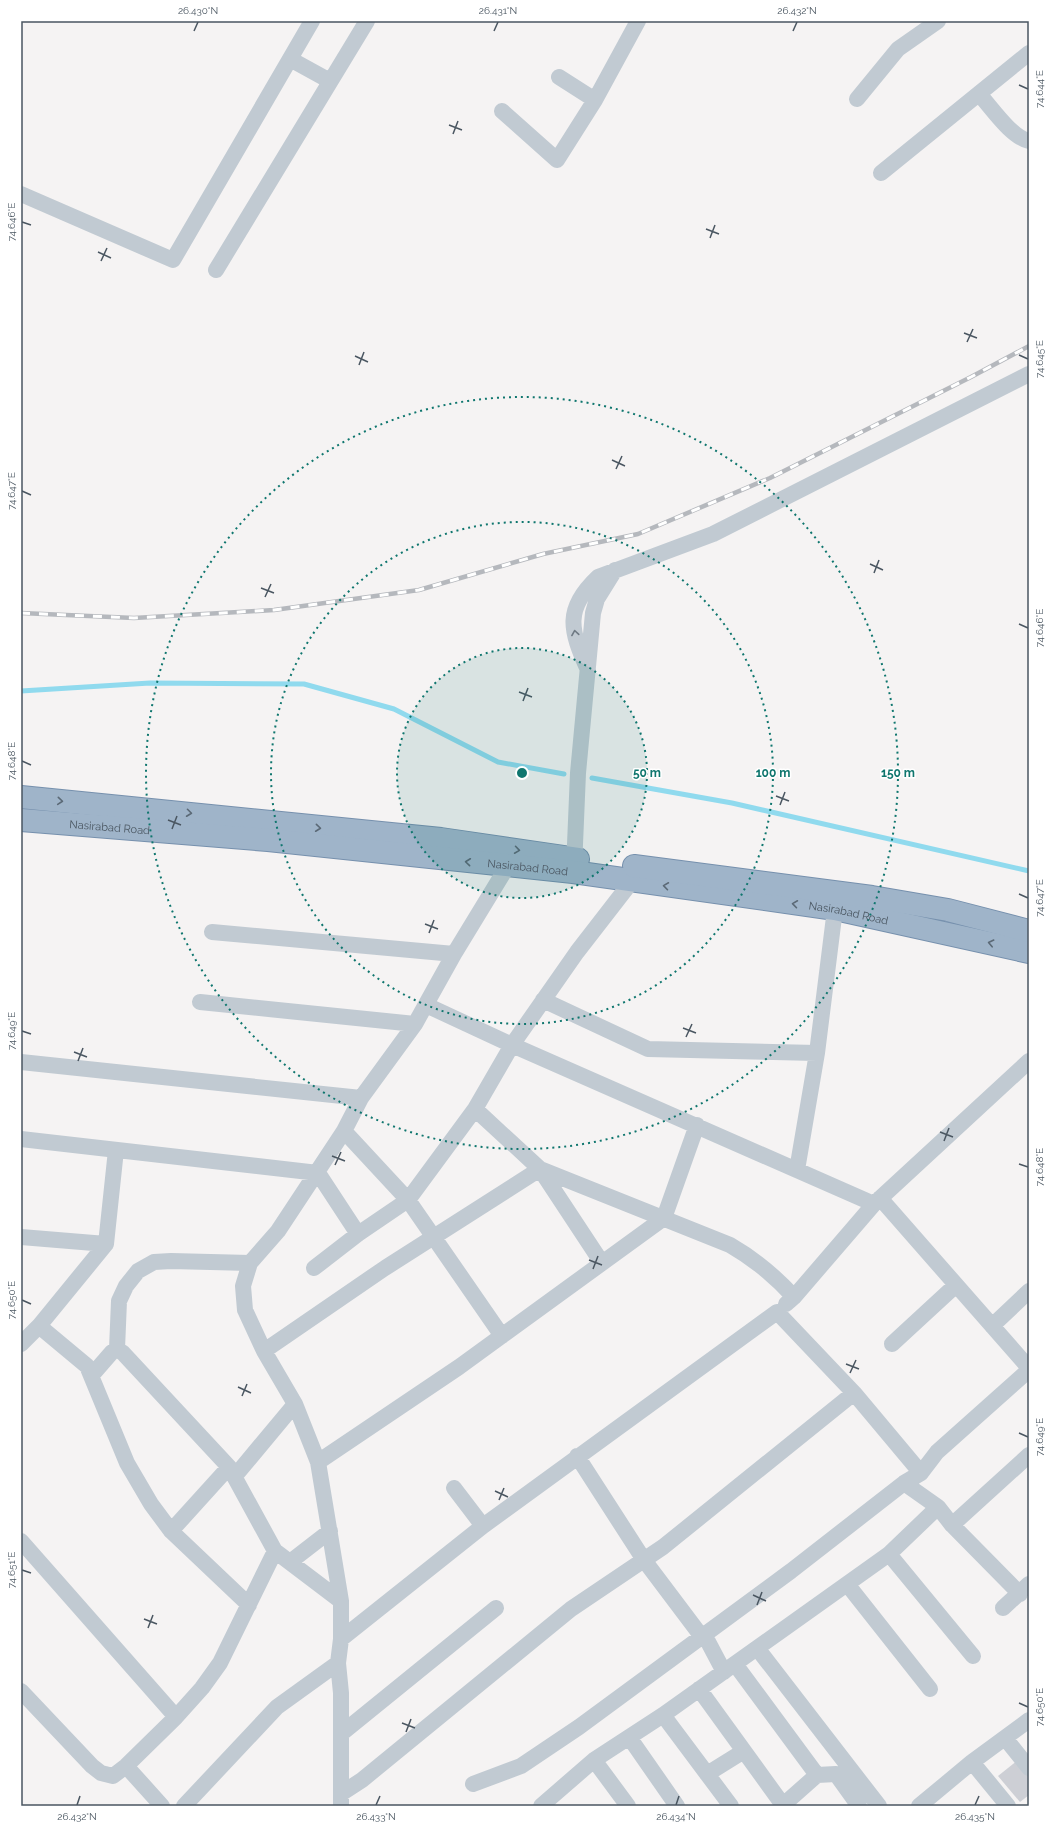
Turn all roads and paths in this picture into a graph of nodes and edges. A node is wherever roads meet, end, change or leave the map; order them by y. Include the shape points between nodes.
1 (312, 21) edge
2 (367, 21) edge
3 (638, 21) edge
4 (938, 21) edge
5 (1029, 53) edge
6 (290, 60) junction
7 (560, 77) dead end
8 (330, 80) junction
9 (979, 94) junction
10 (857, 99) dead end
11 (595, 100) junction
12 (502, 111) dead end
13 (1029, 141) edge
14 (881, 174) dead end
15 (21, 194) edge
16 (216, 270) dead end
17 (1029, 374) edge
18 (21, 797) edge
19 (21, 820) edge
20 (574, 866) junction
21 (507, 867) junction
22 (632, 881) junction
23 (835, 910) junction
24 (1029, 931) edge
25 (212, 932) dead end
26 (1029, 952) edge
27 (454, 954) junction
28 (544, 1000) junction
29 (200, 1002) dead end
30 (426, 1005) junction
31 (415, 1024) junction
32 (512, 1045) junction
33 (817, 1053) junction
34 (1029, 1061) edge
35 (21, 1062) edge
36 (361, 1098) junction
37 (475, 1109) junction
38 (697, 1125) junction
39 (344, 1131) junction
40 (21, 1139) edge
41 (116, 1150) junction
42 (540, 1169) junction
43 (797, 1170) junction
44 (318, 1173) junction
45 (408, 1200) junction
46 (877, 1201) junction
47 (664, 1218) junction
48 (358, 1234) junction
49 (21, 1237) edge
50 (434, 1237) junction
51 (106, 1244) junction
52 (250, 1263) junction
53 (602, 1263) junction
54 (314, 1268) dead end
55 (956, 1285) junction
56 (1029, 1291) edge
57 (794, 1297) junction
58 (777, 1312) junction
59 (39, 1326) junction
60 (992, 1326) junction
61 (502, 1336) junction
62 (21, 1344) edge
63 (892, 1344) dead end
64 (117, 1349) junction
65 (264, 1351) junction
66 (1029, 1369) edge
67 (92, 1375) junction
68 (854, 1393) junction
69 (295, 1404) junction
70 (1029, 1455) edge
71 (578, 1456) junction
72 (318, 1462) junction
73 (232, 1472) junction
74 (921, 1473) junction
75 (904, 1483) junction
76 (454, 1488) dead end
77 (938, 1507) junction
78 (952, 1525) junction
79 (483, 1526) junction
80 (171, 1531) junction
81 (330, 1531) junction
82 (21, 1541) edge
83 (275, 1550) junction
84 (889, 1554) junction
85 (644, 1560) junction
86 (290, 1562) junction
87 (847, 1584) junction
88 (1024, 1589) edge
89 (341, 1601) junction
90 (249, 1605) junction
91 (496, 1608) dead end
92 (1003, 1608) dead end
93 (703, 1636) junction
94 (341, 1639) junction
95 (757, 1648) junction
96 (973, 1656) dead end
97 (338, 1663) junction
98 (730, 1668) junction
99 (699, 1689) junction
100 (930, 1689) dead end
101 (21, 1691) edge
102 (663, 1715) junction
103 (176, 1717) junction
104 (1029, 1720) edge
105 (342, 1734) junction
106 (629, 1737) junction
107 (1005, 1738) junction
108 (744, 1750) junction
109 (594, 1760) junction
110 (972, 1762) junction
111 (126, 1766) junction
112 (1029, 1768) edge
113 (707, 1774) junction
114 (817, 1775) junction
115 (473, 1784) dead end
116 (341, 1799) edge
117 (782, 1805) edge
118 (162, 1806) edge
119 (184, 1806) edge
120 (541, 1806) edge
121 (628, 1806) edge
122 (677, 1806) edge
123 (731, 1806) edge
124 (859, 1806) edge
125 (879, 1806) edge
126 (919, 1806) edge
127 (1008, 1806) edge

1 - 6 street
2 - 8 street
3 - 11 street
4 - 10 street via 898,49
5 - 9 street
6 - 8 street
6 - 15 street via 173,260
7 - 11 street
8 - 16 street
9 - 13 street via 1012,132
9 - 14 street
11 - 12 street via 557,160
17 - 20 street via 713,534 598,577 584,590 577,601 574,617 577,645 588,670 578,773
18 -> 20 highway, Nasirabad Road via 441,839
21 -> 19 highway, Nasirabad Road via 268,840
20 - 21 highway, Nasirabad Road
20 - 22 highway, Nasirabad Road
20 - 24 highway, Nasirabad Road via 872,897 948,910
21 - 27 street
23 -> 22 highway, Nasirabad Road
22 - 28 street via 577,952
26 -> 23 highway, Nasirabad Road
23 - 33 street
25 - 27 street
27 - 30 street
28 - 32 street
28 - 33 street via 648,1049
29 - 31 street
30 - 31 street
30 - 32 street
31 - 36 street
32 - 37 street
32 - 38 street
33 - 43 street
34 - 46 street
35 - 36 street
36 - 39 street
37 - 42 street
37 - 45 street
38 - 43 street
38 - 47 street
39 - 44 street
39 - 45 street
40 - 41 street
41 - 44 street
41 - 51 street
42 - 47 street
42 - 50 street
42 - 53 street
43 - 46 street
44 - 48 street
44 - 52 street via 278,1231
45 - 48 street
45 - 50 street
46 - 55 street
46 - 57 street
47 - 53 street
47 - 57 street via 752,1258
48 - 54 street
49 - 51 street
50 - 61 street
50 - 65 street
51 - 59 street
52 - 64 street via 154,1262 138,1271 126,1286 119,1302
52 - 65 street via 244,1286 245,1310
53 - 61 street
55 - 60 street
55 - 63 street
56 - 60 street
57 - 58 street
58 - 68 street
58 - 71 street
59 - 62 street
59 - 67 street via 77,1356
60 - 66 street
61 - 72 street
64 - 67 street
64 - 73 street via 123,1352
65 - 69 street
66 - 74 street via 938,1452
67 - 80 street via 95,1390 127,1464
68 - 74 street
68 - 85 street
69 - 72 street
69 - 73 street
70 - 78 street
71 - 79 street
71 - 85 street
72 - 81 street
73 - 80 street
73 - 83 street
74 - 75 street
75 - 77 street
75 - 93 street
76 - 79 street
77 - 78 street
77 - 84 street
78 - 88 street
79 - 94 street
80 - 90 street
81 - 86 street
81 - 89 street
82 - 103 street
83 - 86 street
83 - 90 street
84 - 87 street
84 - 96 street
85 - 93 street
85 - 116 street via 571,1609
86 - 89 street
87 - 95 street
87 - 100 street
88 - 92 street
89 - 94 street
90 - 103 street via 220,1663
91 - 105 street
93 - 98 street
93 - 115 street via 580,1727 521,1766
94 - 97 street
95 - 98 street
95 - 125 street
97 - 105 street
97 - 119 street via 277,1707
98 - 99 street
98 - 114 street
99 - 102 street
99 - 108 street
101 - 111 street via 101,1773 113,1776
102 - 106 street
102 - 113 street
103 - 111 street
104 - 107 street
105 - 116 street
106 - 109 street
106 - 122 street
107 - 110 street
107 - 112 street
108 - 113 street
108 - 117 street
109 - 120 street
109 - 121 street
110 - 126 street
110 - 127 street
111 - 118 street
113 - 123 street
114 - 117 street
114 - 124 street via 836,1774

